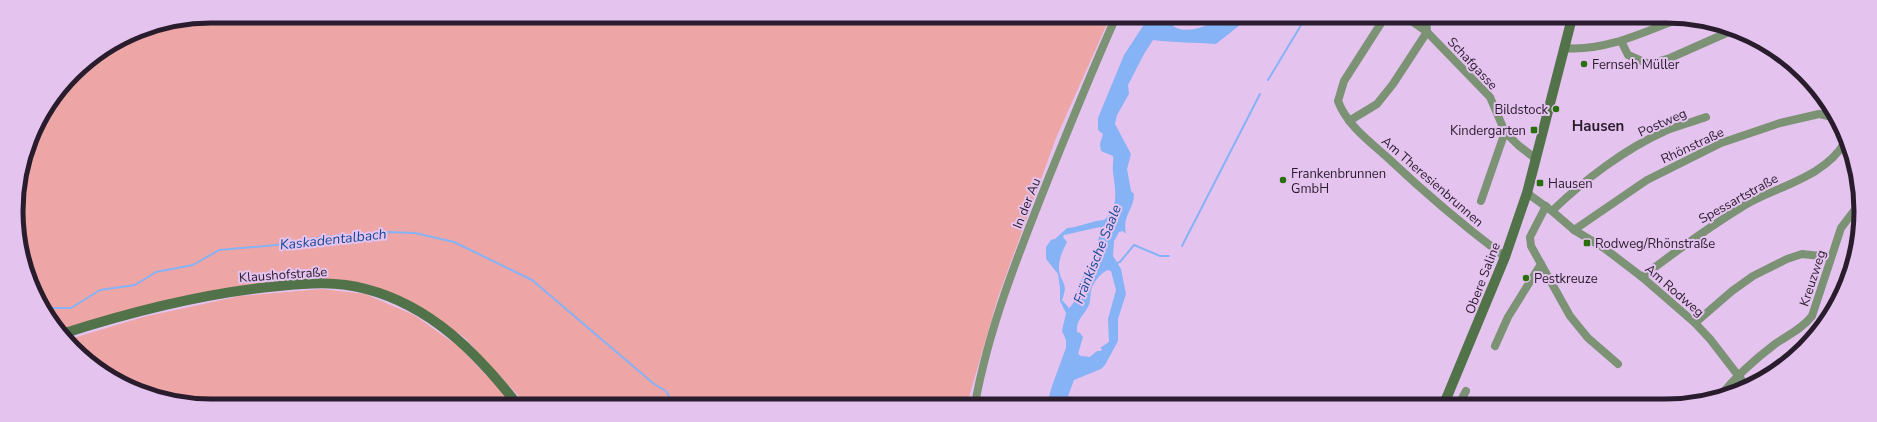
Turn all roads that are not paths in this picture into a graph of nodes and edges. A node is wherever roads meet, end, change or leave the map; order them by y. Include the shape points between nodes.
1 (1113, 23) edge
2 (1381, 23) edge
3 (1414, 23) edge
4 (1426, 23) edge
5 (1571, 23) edge
6 (1668, 23) edge
7 (1427, 32) junction
8 (1726, 33) edge
9 (1621, 41) junction
10 (1564, 48) junction
11 (1828, 116) edge
12 (1706, 117) dead end
13 (1349, 121) junction
14 (1506, 132) junction
15 (1842, 146) edge
16 (1536, 159) junction
17 (1527, 193) junction
18 (1481, 201) dead end
19 (1549, 208) junction
20 (1854, 211) edge
21 (1574, 230) junction
22 (1505, 257) junction
23 (1830, 257) junction
24 (1541, 264) junction
25 (1642, 277) junction
26 (1695, 323) junction
27 (68, 332) edge
28 (1495, 346) dead end
29 (1618, 364) dead end
30 (1738, 374) junction
31 (1744, 382) edge
32 (1726, 389) edge
33 (1466, 391) dead end
34 (512, 399) edge
35 (976, 399) edge
36 (1446, 399) edge
37 (1462, 399) edge

1 - 35 street, In der Au via 1029,226 995,322
2 - 13 street, Am Theresienbrunnen via 1344,81 1338,101
3 - 7 street
4 - 7 street
5 - 10 main road, Obere Saline
6 - 9 street
7 - 13 street via 1377,104
7 - 14 street, Schafgasse via 1490,97
8 - 9 street via 1670,58 1649,64 1628,55
9 - 10 street via 1581,50
10 - 16 main road, Obere Saline
11 - 21 street, Rhönstraße via 1819,114 1780,123 1721,144 1647,180
12 - 19 street, Postweg via 1665,132 1630,150
13 - 22 street, Am Theresienbrunnen via 1462,224
14 - 16 street, Schafgasse
14 - 18 street
15 - 25 street, Spessartstraße via 1830,162 1747,204 1700,233
16 - 17 main road, Obere Saline
17 - 19 street, Am Rodweg
17 - 22 main road, Obere Saline
19 - 21 street, Am Rodweg
19 - 24 street, Postweg via 1530,237 1531,246
20 - 23 street, Kreuzweg via 1841,228
21 - 25 street, Am Rodweg via 1604,248
22 - 36 main road, Obere Saline
23 - 26 street via 1802,254 1787,259 1732,290
23 - 30 street, Kreuzweg via 1812,316 1807,323 1775,344
24 - 28 street via 1508,317
24 - 29 street, Postweg via 1570,316 1588,338
25 - 26 street, Am Rodweg
26 - 30 street, Am Rodweg
27 - 34 main road, Klaushofstraße via 141,310 239,290 322,282 344,285 392,298 440,325 478,357
30 - 31 street, Am Rodweg
30 - 32 street
33 - 37 street

